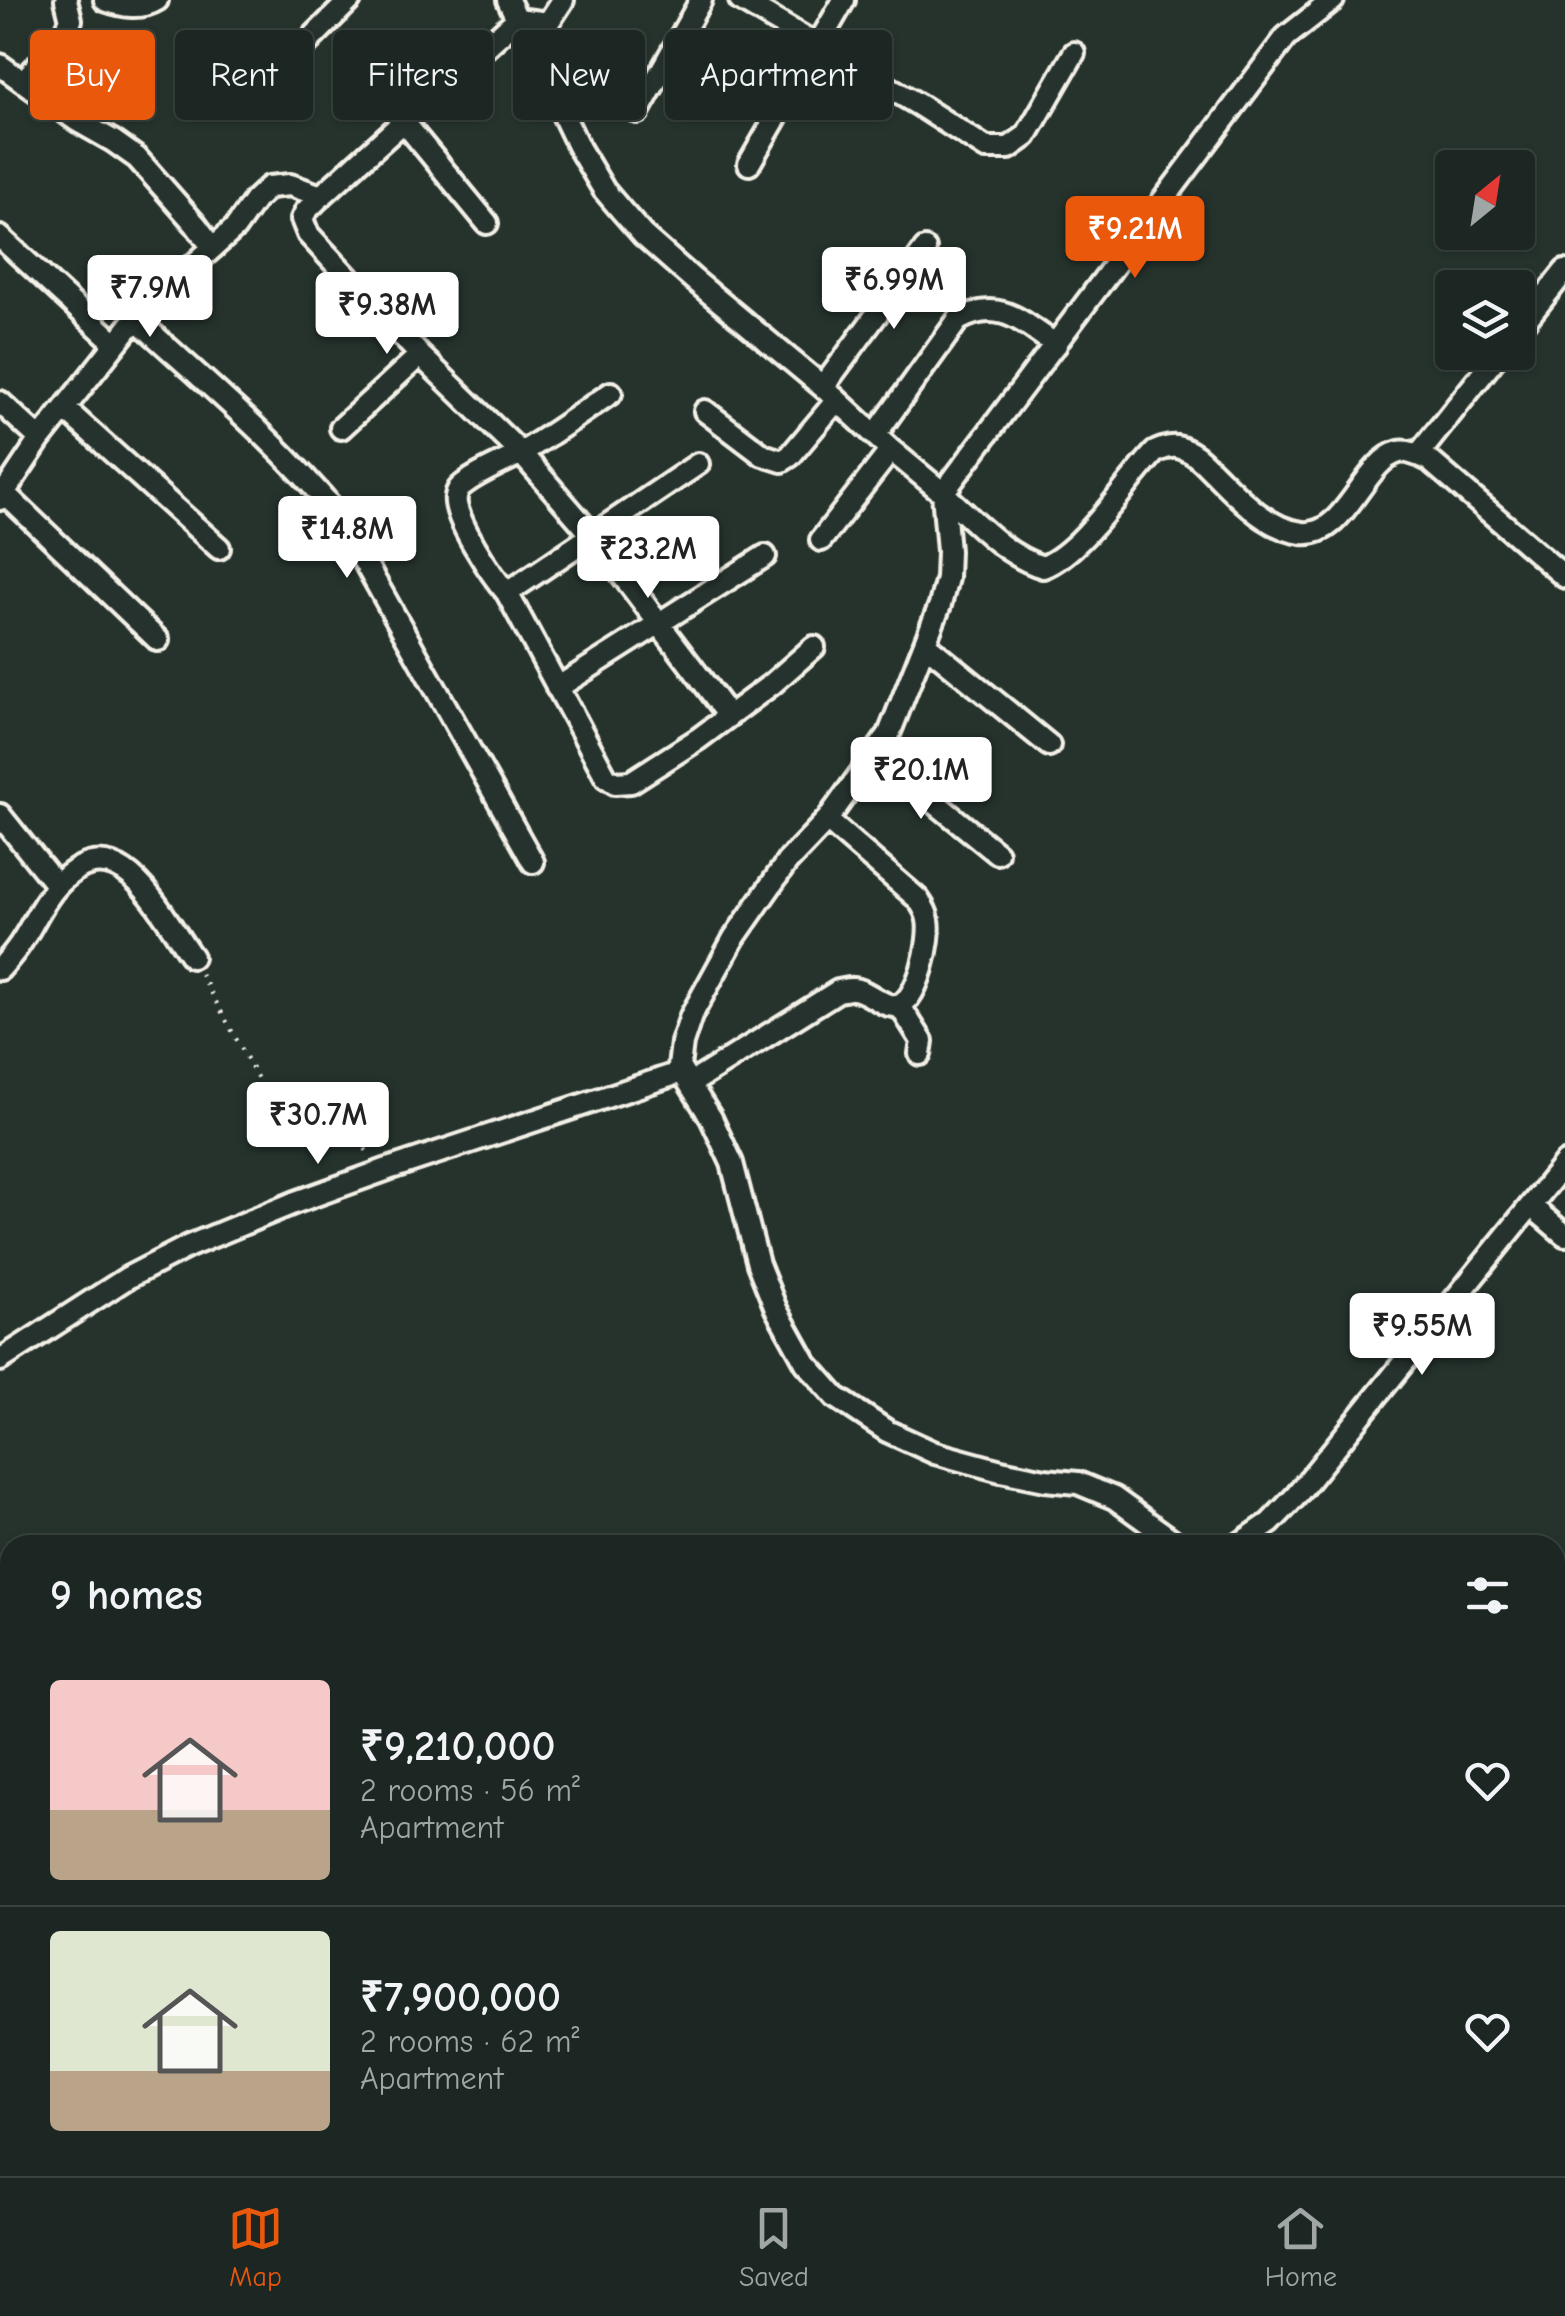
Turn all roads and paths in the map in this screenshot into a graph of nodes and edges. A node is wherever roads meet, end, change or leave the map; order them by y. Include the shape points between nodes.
1 (66, 0) edge
2 (105, 0) edge
3 (157, 0) edge
4 (350, 0) edge
5 (563, 0) edge
6 (702, 0) edge
7 (740, 0) edge
8 (844, 0) edge
9 (1333, 0) edge
10 (513, 10) edge
11 (790, 30) edge
12 (826, 30) edge
13 (313, 37) edge
14 (1074, 53) dead end
15 (0, 65) edge
16 (23, 81) junction
17 (892, 90) edge
18 (645, 100) edge
19 (775, 120) edge
20 (404, 122) junction
21 (750, 164) dead end
22 (321, 196) junction
23 (487, 223) dead end
24 (0, 237) edge
25 (214, 248) junction
26 (925, 248) dead end
27 (1565, 271) edge
28 (1535, 309) edge
29 (136, 318) junction
30 (115, 343) junction
31 (1056, 345) junction
32 (420, 355) junction
33 (1486, 370) edge
34 (611, 393) dead end
35 (830, 393) junction
36 (0, 402) edge
37 (65, 409) junction
38 (705, 411) dead end
39 (341, 428) dead end
40 (40, 440) junction
41 (884, 442) junction
42 (521, 453) junction
43 (1418, 455) junction
44 (698, 464) dead end
45 (943, 493) junction
46 (2, 496) edge
47 (592, 535) junction
48 (821, 540) dead end
49 (220, 548) dead end
50 (766, 556) dead end
51 (1565, 577) edge
52 (507, 593) junction
53 (660, 623) junction
54 (158, 640) dead end
55 (925, 644) junction
56 (814, 647) dead end
57 (557, 688) junction
58 (728, 716) junction
59 (1049, 745) dead end
60 (875, 754) junction
61 (0, 815) edge
62 (827, 820) junction
63 (998, 852) dead end
64 (534, 862) dead end
65 (58, 886) junction
66 (192, 956) joint
67 (0, 968) edge
68 (900, 1006) junction
69 (920, 1054) dead end
70 (686, 1078) junction
71 (1565, 1163) edge
72 (381, 1172) junction
73 (1531, 1206) junction
74 (1565, 1235) edge
75 (0, 1360) edge
76 (1164, 1535) edge
77 (1253, 1535) edge

1 - 16 street via 70,20 61,40
2 - 3 street via 124,6
4 - 13 street
5 - 10 street via 548,23
6 - 18 street
7 - 11 street
8 - 12 street
9 - 31 street via 1286,38
10 - 20 street
10 - 35 street via 579,148 612,200 668,258
14 - 17 street via 1026,136 1008,148 986,148
15 - 16 street
16 - 25 street via 136,158
19 - 21 street
20 - 22 street
20 - 23 street
22 - 25 street via 290,185 269,187
22 - 32 street via 302,219 308,234
24 - 30 street
25 - 29 street
26 - 35 street
27 - 28 street
29 - 30 street
29 - 64 street via 278,448 338,515
30 - 37 street
31 - 41 street via 1003,312 958,320
31 - 45 street
32 - 39 street
32 - 42 street
33 - 43 street
34 - 42 street
35 - 38 street via 782,461 762,455
35 - 41 street
36 - 40 street
37 - 40 street
37 - 49 street
40 - 46 street
41 - 45 street
41 - 48 street
42 - 47 street
42 - 52 street via 466,483 455,499
43 - 45 street via 1399,452 1384,461 1345,509 1309,534 1260,515 1197,456 1172,446 1155,452 1075,547 1043,567 1008,551
43 - 51 street
44 - 47 street
45 - 55 street via 946,578
46 - 54 street
47 - 52 street
47 - 53 street
50 - 53 street
52 - 57 street
53 - 57 street
53 - 58 street
55 - 59 street
55 - 60 street
56 - 58 street
57 - 58 street via 614,782 631,782
60 - 62 street
60 - 63 street
61 - 65 street
62 - 68 street via 927,913 922,967
62 - 70 street via 787,862 734,938 691,1016 679,1067
65 - 66 street via 84,864 102,860 121,868 144,888
65 - 67 street
66 - 72 path via 274,1104 354,1135
68 - 69 street via 922,1040
68 - 70 street via 852,988 838,991
70 - 72 street
70 - 76 street via 732,1162 776,1310 836,1397 935,1453 1078,1483 1114,1498
71 - 73 street
72 - 75 street via 189,1246
73 - 74 street
73 - 77 street via 1295,1497

